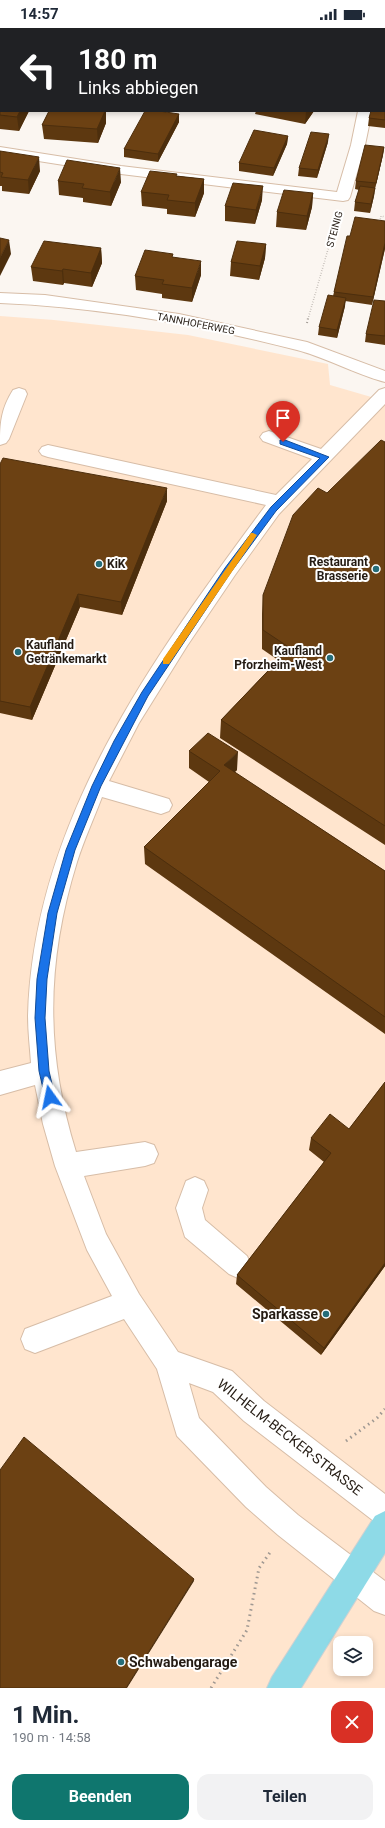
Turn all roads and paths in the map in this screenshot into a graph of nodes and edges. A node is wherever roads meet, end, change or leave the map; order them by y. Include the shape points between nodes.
1 (365, 112) edge
2 (0, 150) edge
3 (343, 197) junction
4 (385, 217) edge
5 (373, 220) edge
6 (0, 298) edge
7 (301, 346) junction
8 (385, 377) edge
9 (19, 394) dead end
10 (383, 398) edge
11 (269, 437) dead end
12 (0, 439) edge
13 (48, 451) dead end
14 (325, 457) junction
15 (280, 502) junction
16 (96, 786) junction
17 (160, 805) dead end
18 (44, 1071) junction
19 (0, 1083) edge
20 (145, 1154) dead end
21 (68, 1166) junction
22 (195, 1190) dead end
23 (238, 1265) dead end
24 (130, 1303) junction
25 (35, 1339) dead end
26 (168, 1363) junction
27 (385, 1512) edge
28 (385, 1526) edge
29 (354, 1578) junction
30 (385, 1600) edge
31 (284, 1688) edge

1 - 3 street, STEINIG
2 - 3 street via 121,170
3 - 7 path, STEINIG
4 - 5 path via 381,216 380,221
6 - 7 street, TANNHOFERWEG via 45,300 179,319
7 - 8 street, TANNHOFERWEG
9 - 12 street
10 - 14 street
11 - 14 street
13 - 15 street
14 - 15 street
15 - 16 street via 228,570 149,687
16 - 17 street
16 - 18 street via 66,861 52,913 42,979 40,1018
18 - 19 street
18 - 21 street via 55,1124
20 - 21 street
21 - 24 street via 96,1241
22 - 23 street via 189,1208 194,1228
24 - 25 street
24 - 26 street
26 - 27 street, WILHELM-BECKER-STRASSE via 222,1380 254,1411
26 - 29 street via 187,1426 256,1497
28 - 29 main road
29 - 30 street
29 - 31 main road

